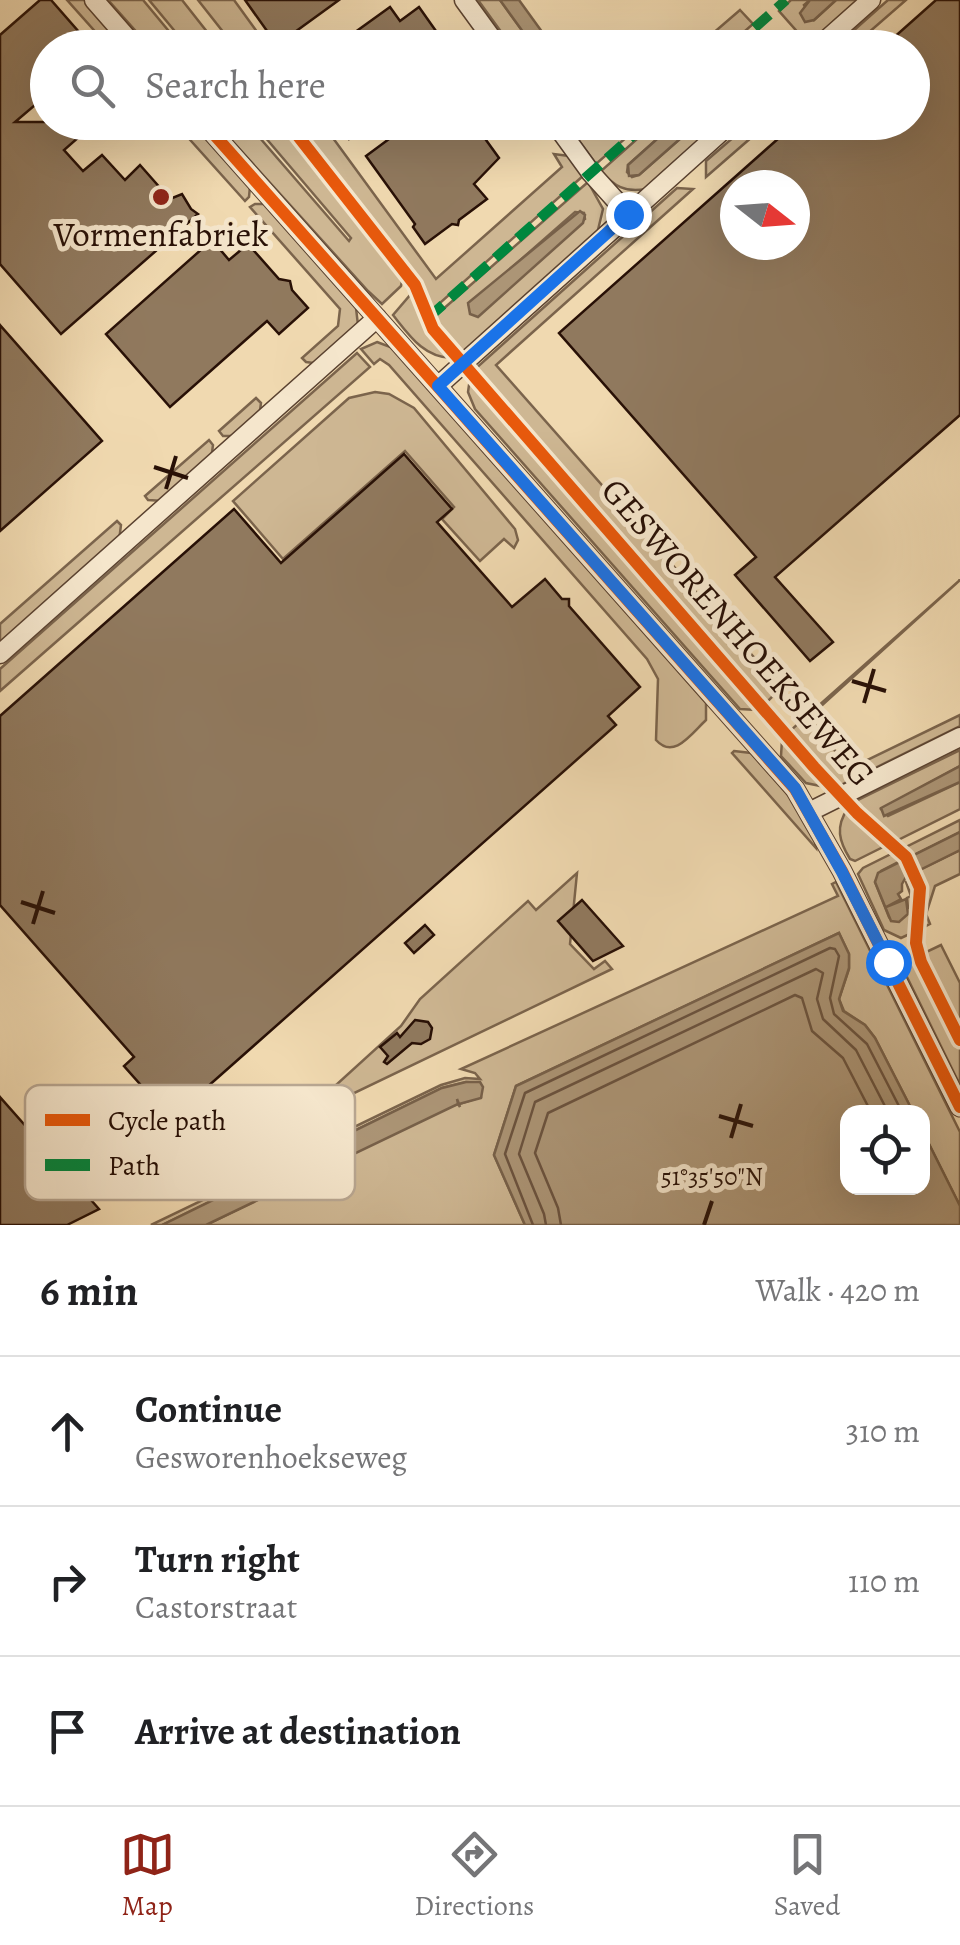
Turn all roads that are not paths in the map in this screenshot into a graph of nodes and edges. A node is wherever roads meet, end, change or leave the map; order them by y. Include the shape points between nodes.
1 (94, 0) edge
2 (464, 0) edge
3 (871, 0) edge
4 (120, 30) edge
5 (486, 30) edge
6 (837, 30) edge
7 (219, 140) edge
8 (567, 140) edge
9 (712, 140) edge
10 (628, 214) junction
11 (377, 318) junction
12 (438, 386) junction
13 (0, 654) edge
14 (960, 738) edge
15 (809, 812) junction
16 (960, 1107) edge

1 - 4 street
2 - 5 street
3 - 6 street
7 - 11 street, GESWORENHOEKSEWEG
8 - 10 street
9 - 10 street
10 - 12 street
11 - 12 street, GESWORENHOEKSEWEG
11 - 13 street
12 - 15 street, GESWORENHOEKSEWEG via 795,788
14 - 15 street
15 - 16 street, GESWORENHOEKSEWEG

